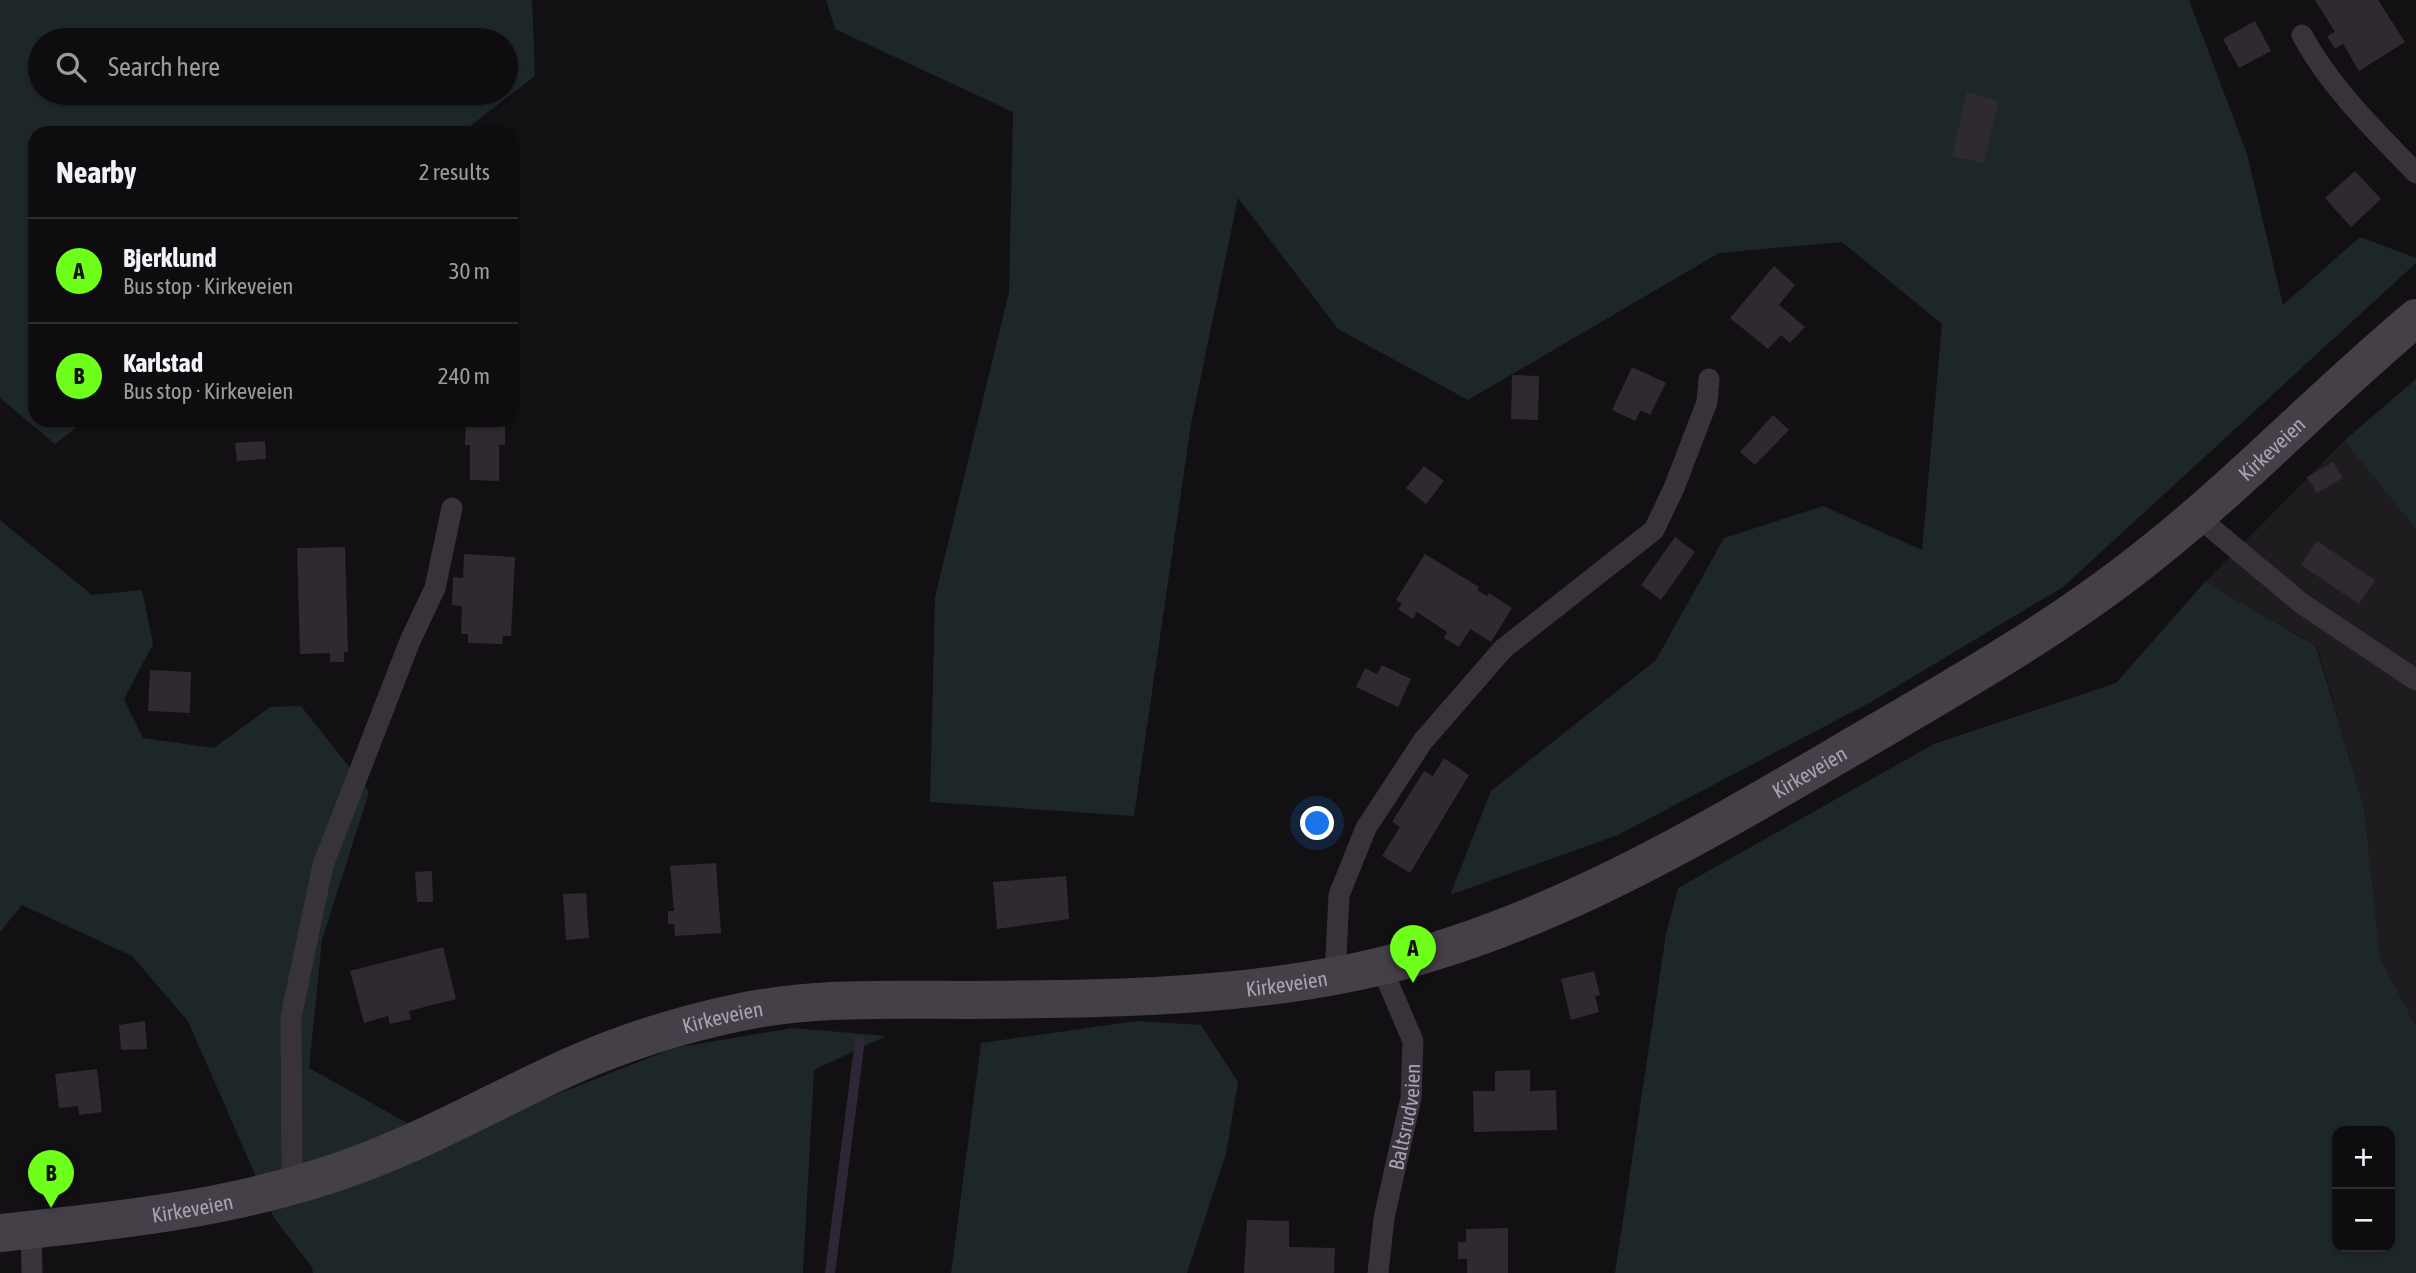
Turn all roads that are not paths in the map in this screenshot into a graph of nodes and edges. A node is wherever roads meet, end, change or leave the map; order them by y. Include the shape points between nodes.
1 (2302, 35) dead end
2 (2416, 173) edge
3 (2416, 318) edge
4 (1709, 379) dead end
5 (452, 508) dead end
6 (2197, 516) junction
7 (2416, 680) edge
8 (1381, 966) junction
9 (1335, 976) junction
10 (292, 1188) junction
11 (16, 1232) edge
12 (32, 1273) edge
13 (1378, 1273) edge

1 - 2 lane via 2314,57 2370,126
3 - 6 main road, Kirkeveien
4 - 9 lane via 1707,402 1654,530 1503,649 1423,741 1366,828 1339,895
5 - 10 lane via 435,588 323,865 291,1017
6 - 7 lane via 2301,603
6 - 8 main road, Kirkeveien via 2040,635 1651,859 1523,922
8 - 9 main road, Kirkeveien
8 - 13 lane, Baltsrudveien via 1413,1041 1411,1098 1384,1218
9 - 10 main road, Kirkeveien via 1196,994 841,1000 738,1012 645,1037 574,1064 372,1160
10 - 11 main road, Kirkeveien via 178,1212
11 - 12 lane

